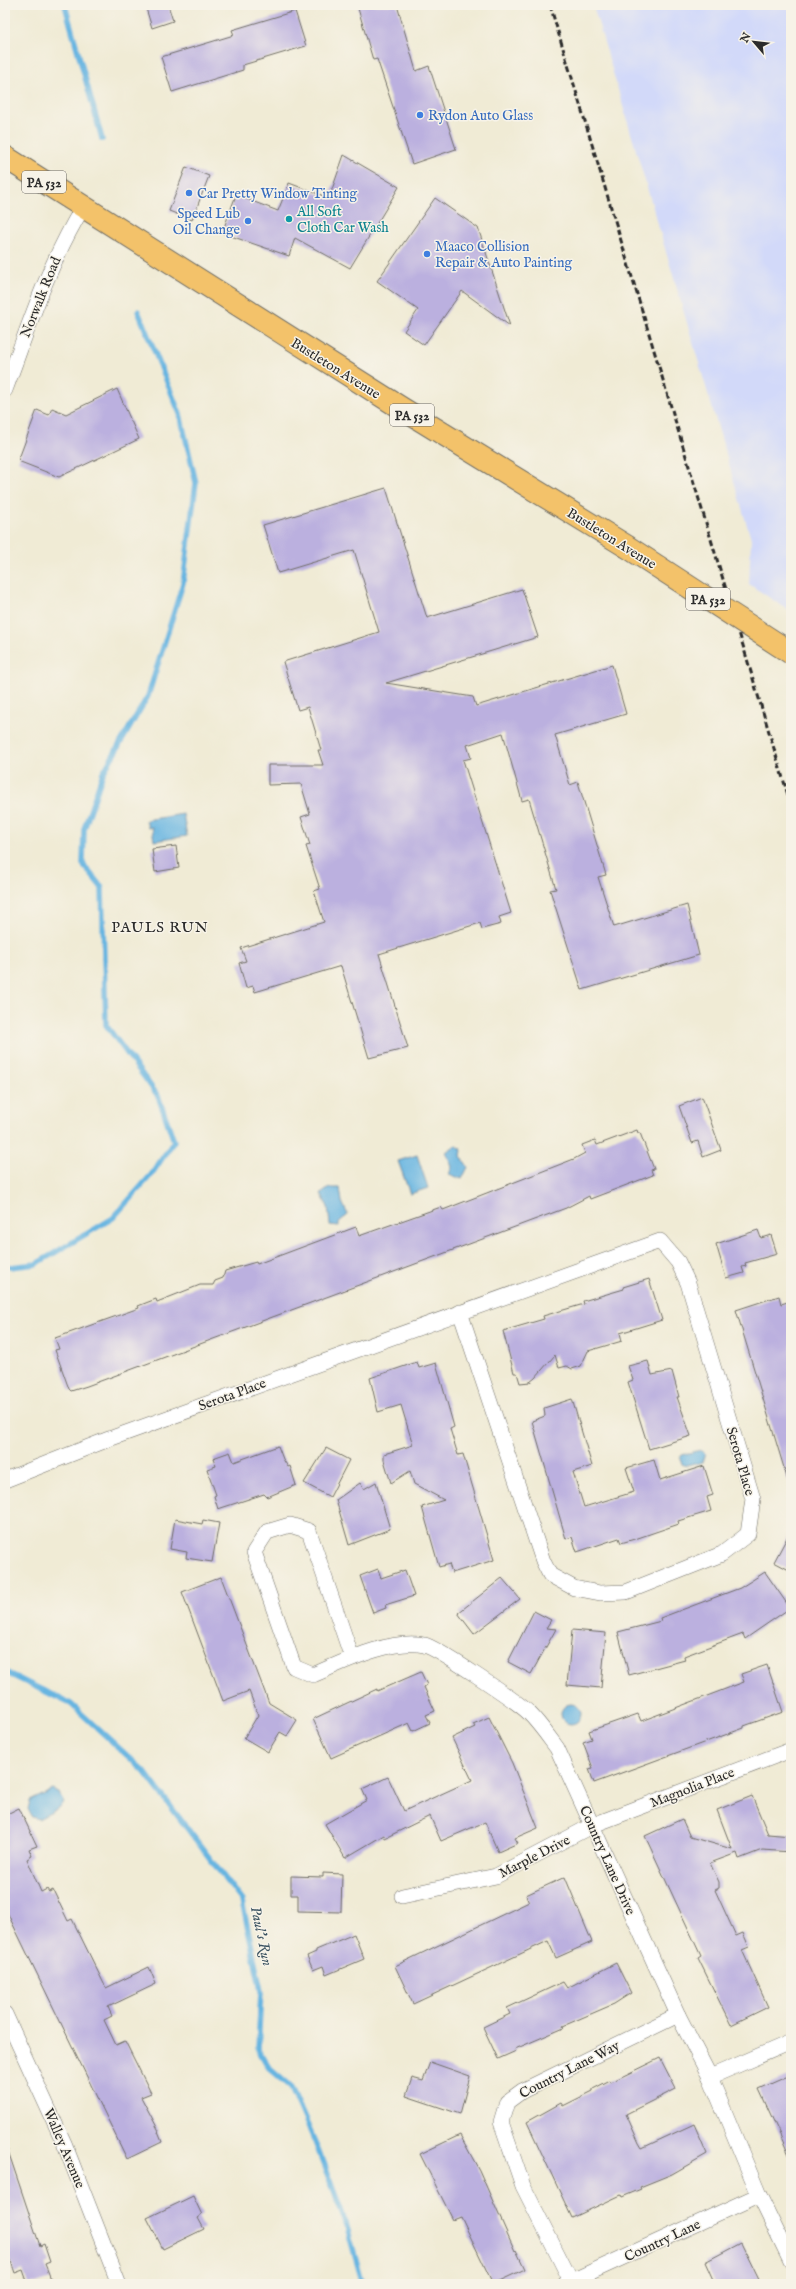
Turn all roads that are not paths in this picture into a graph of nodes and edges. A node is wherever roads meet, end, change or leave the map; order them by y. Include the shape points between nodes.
1 (5, 156) edge
2 (83, 207) junction
3 (5, 390) edge
4 (791, 653) edge
5 (460, 1312) junction
6 (5, 1480) edge
7 (352, 1658) junction
8 (791, 1750) edge
9 (593, 1825) junction
10 (402, 1896) dead end
11 (5, 2014) edge
12 (678, 2015) junction
13 (791, 2042) edge
14 (710, 2077) junction
15 (759, 2195) junction
16 (791, 2261) edge
17 (568, 2282) edge
18 (119, 2284) edge

1 - 2 main road, Bustleton Avenue / PA 532
2 - 3 street, Norwalk Road via 40,290
2 - 4 main road, Bustleton Avenue / PA 532, bridge via 401,408 626,546
5 - 5 street, Serota Place via 660,1241 678,1262 690,1291 753,1499 748,1534 722,1554 626,1592 600,1593 574,1588 550,1575
5 - 6 street, Serota Place via 109,1439
7 - 7 street, Country Lane Drive via 309,1531 290,1525 267,1532 254,1552 294,1667 314,1675
7 - 9 street, Country Lane Drive via 397,1644 425,1645 528,1712 557,1748
8 - 9 street, Magnolia Place
9 - 10 street, Marple Drive via 496,1876
9 - 12 street, Country Lane Drive
11 - 18 street, Walley Avenue via 64,2143
12 - 14 street, Country Lane Drive
12 - 17 street, Country Lane Way via 522,2091 508,2102 501,2122 523,2186
13 - 14 street
14 - 15 street, Country Lane Drive
15 - 16 street, Country Lane Drive
15 - 17 street, Country Lane

